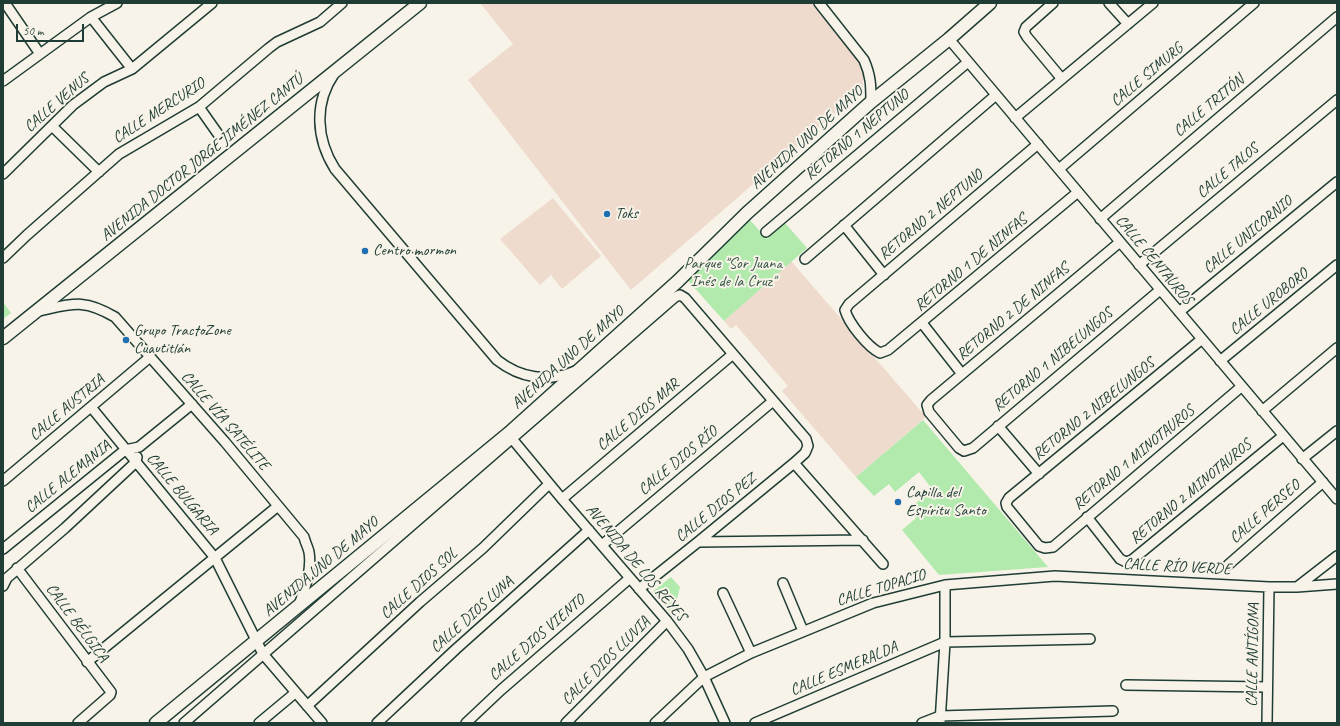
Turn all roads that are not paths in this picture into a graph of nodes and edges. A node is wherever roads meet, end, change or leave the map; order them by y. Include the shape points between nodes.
1 (5, 3) edge
2 (117, 3) edge
3 (212, 3) edge
4 (342, 3) edge
5 (420, 3) edge
6 (818, 3) edge
7 (990, 3) edge
8 (1054, 3) edge
9 (1109, 3) edge
10 (1153, 3) edge
11 (1254, 3) edge
12 (92, 17) junction
13 (1337, 17) edge
14 (1128, 24) junction
15 (949, 39) junction
16 (40, 54) junction
17 (968, 62) junction
18 (132, 69) junction
19 (337, 70) junction
20 (1062, 79) junction
21 (3, 81) edge
22 (996, 95) junction
23 (1337, 100) edge
24 (871, 102) junction
25 (199, 107) junction
26 (1015, 118) junction
27 (52, 126) junction
28 (218, 134) dead end
29 (1038, 144) junction
30 (1059, 169) junction
31 (99, 172) junction
32 (3, 174) edge
33 (1337, 182) edge
34 (1078, 192) junction
35 (1100, 219) junction
36 (844, 225) junction
37 (766, 232) dead end
38 (1120, 242) junction
39 (3, 258) edge
40 (805, 259) dead end
41 (1139, 265) junction
42 (1337, 266) edge
43 (884, 275) junction
44 (1160, 290) junction
45 (663, 301) junction
46 (37, 311) junction
47 (1179, 312) junction
48 (922, 323) junction
49 (3, 338) edge
50 (1202, 339) junction
51 (1337, 348) edge
52 (880, 353) joint
53 (733, 354) junction
54 (150, 358) junction
55 (1220, 361) junction
56 (585, 365) junction
57 (962, 374) junction
58 (1241, 387) junction
59 (772, 400) junction
60 (192, 404) junction
61 (91, 407) junction
62 (1262, 411) junction
63 (998, 426) junction
64 (1337, 431) edge
65 (511, 436) junction
66 (1283, 436) junction
67 (139, 447) junction
68 (125, 450) junction
69 (964, 451) joint
70 (1302, 459) junction
71 (136, 462) junction
72 (794, 463) junction
73 (1038, 474) junction
74 (3, 481) edge
75 (1323, 482) junction
76 (549, 484) junction
77 (562, 499) junction
78 (1337, 499) edge
79 (278, 506) junction
80 (1087, 517) junction
81 (589, 530) junction
82 (863, 540) junction
83 (698, 542) junction
84 (602, 545) junction
85 (1045, 548) joint
86 (3, 549) edge
87 (1337, 556) edge
88 (215, 558) junction
89 (883, 564) dead end
90 (1228, 565) dead end
91 (17, 568) junction
92 (1055, 576) joint
93 (630, 578) junction
94 (783, 583) dead end
95 (1337, 584) edge
96 (945, 585) junction
97 (3, 586) edge
98 (1269, 587) junction
99 (1297, 587) junction
100 (639, 589) junction
101 (723, 593) dead end
102 (299, 605) junction
103 (667, 621) junction
104 (804, 631) junction
105 (1090, 639) dead end
106 (257, 641) junction
107 (945, 642) junction
108 (751, 653) junction
109 (262, 654) junction
110 (88, 662) junction
111 (704, 677) junction
112 (1126, 685) dead end
113 (1267, 687) junction
114 (295, 693) junction
115 (307, 706) junction
116 (1113, 711) dead end
117 (940, 719) edge
118 (78, 723) edge
119 (156, 723) edge
120 (184, 723) edge
121 (259, 723) edge
122 (322, 723) edge
123 (377, 723) edge
124 (466, 723) edge
125 (566, 723) edge
126 (655, 723) edge
127 (725, 723) edge
128 (755, 723) edge
129 (922, 723) edge
130 (1267, 723) edge

1 - 16 street
2 - 12 street
3 - 18 street, CALLE VENUS
4 - 25 street, CALLE MERCURIO via 320,22 277,42
5 - 19 main road, AVENIDA DOCTOR JORGE JIMÉNEZ CANTÚ
6 - 24 street via 864,60 871,82
7 - 15 main road, AVENIDA UNO DE MAYO
8 - 20 street via 1026,27 1024,32
9 - 14 street
10 - 14 street
11 - 30 street, CALLE SIMURG
12 - 16 street
12 - 18 street
13 - 35 street, CALLE TRITÓN
14 - 20 street
15 - 17 street, CALLE CENTAUROS
15 - 24 main road, AVENIDA UNO DE MAYO
16 - 21 street
17 - 22 street, CALLE CENTAUROS
17 - 37 street, RETORNO 1 NEPTUNO
18 - 27 street, CALLE VENUS via 104,82 73,105
19 - 46 main road, AVENIDA DOCTOR JORGE JIMÉNEZ CANTÚ
19 - 56 street via 324,96 320,124 326,152 340,175 503,365 525,375 542,378 569,374
20 - 26 street
22 - 26 street, CALLE CENTAUROS
22 - 36 street
23 - 41 street, CALLE TALOS
24 - 45 main road, AVENIDA UNO DE MAYO via 732,226 678,281
25 - 28 street
25 - 31 street, CALLE MERCURIO via 119,154
26 - 29 street, CALLE CENTAUROS
27 - 31 street
27 - 32 street, CALLE VENUS
29 - 30 street, CALLE CENTAUROS
29 - 43 street, RETORNO 2 NEPTUNO
30 - 34 street, CALLE CENTAUROS
31 - 39 street, CALLE MERCURIO
33 - 47 street, CALLE UNICORNIO
34 - 35 street, CALLE CENTAUROS
34 - 48 street, RETORNO 1 DE NINFAS
35 - 38 street, CALLE CENTAUROS
36 - 40 street
36 - 43 street
38 - 41 street, CALLE CENTAUROS
38 - 57 street, RETORNO 2 DE NINFAS
41 - 44 street, CALLE CENTAUROS
42 - 55 street, CALLE UROBORO
43 - 52 street, RETORNO 2 NEPTUNO via 845,310 872,350
44 - 47 street, CALLE CENTAUROS
44 - 63 street, RETORNO 1 NIBELUNGOS
45 - 53 street via 680,295 685,298
45 - 56 main road, AVENIDA UNO DE MAYO
45 - 65 street
46 - 49 main road, AVENIDA DOCTOR JORGE JIMÉNEZ CANTÚ
46 - 54 street, CALLE VÍA SATÉLITE via 72,304 100,308 114,316
47 - 50 street, CALLE CENTAUROS
48 - 52 street, RETORNO 1 DE NINFAS via 888,350
48 - 57 street
50 - 55 street, CALLE CENTAUROS
50 - 73 street, RETORNO 2 NIBELUNGOS
51 - 62 street
53 - 59 street
53 - 77 street, CALLE DIOS MAR
54 - 60 street, CALLE VÍA SATÉLITE
54 - 61 street, CALLE AUSTRIA
55 - 58 street, CALLE CENTAUROS
56 - 65 main road, AVENIDA UNO DE MAYO
57 - 69 street, RETORNO 2 DE NINFAS via 927,405 929,412
58 - 62 street, CALLE CENTAUROS
58 - 80 street, RETORNO 1 MINOTAUROS
59 - 72 street, CALLE DIOS PEZ via 806,439 808,446
59 - 84 street, CALLE DIOS RÍO
60 - 67 street, CALLE ALEMANIA
60 - 79 street, CALLE VÍA SATÉLITE
61 - 68 street, CALLE BULGARIA
61 - 74 street, CALLE AUSTRIA
62 - 66 street, CALLE CENTAUROS
63 - 69 street, RETORNO 1 NIBELUNGOS via 973,448
63 - 73 street
64 - 70 street
65 - 76 street, AVENIDA DE LOS REYES
65 - 102 main road, AVENIDA UNO DE MAYO
65 - 109 street
66 - 70 street, CALLE CENTAUROS
66 - 80 street, RETORNO 2 MINOTAUROS via 1132,560 1126,562 1120,559
67 - 68 street, CALLE ALEMANIA
67 - 71 street
68 - 71 street, CALLE BULGARIA
68 - 86 street, CALLE ALEMANIA
70 - 75 street, CALLE CENTAUROS
71 - 88 street, CALLE BULGARIA
71 - 91 street via 65,528
72 - 82 street
72 - 83 street, CALLE DIOS PEZ
73 - 85 street, RETORNO 2 NIBELUNGOS via 1006,503 1039,546
75 - 78 street, CALLE CENTAUROS
75 - 90 street, CALLE PERSEO
76 - 77 street, AVENIDA DE LOS REYES
76 - 115 street, CALLE DIOS SOL via 483,548
77 - 81 street, AVENIDA DE LOS REYES
79 - 88 street
79 - 102 street, CALLE VÍA SATÉLITE via 304,537 309,552 306,584
80 - 85 street, RETORNO 1 MINOTAUROS via 1053,546
81 - 84 street, AVENIDA DE LOS REYES
81 - 123 street, CALLE DIOS LUNA
82 - 83 street
82 - 89 street
83 - 100 street, CALLE DIOS PEZ
84 - 93 street, AVENIDA DE LOS REYES
87 - 99 street
88 - 106 street, CALLE BULGARIA
88 - 110 street
91 - 97 street
91 - 110 street, CALLE BÉLGICA
92 - 96 street, CALLE TOPACIO
92 - 98 street, CALLE RÍO VERDE
93 - 100 street, AVENIDA DE LOS REYES
93 - 124 street, CALLE DIOS VIENTO
94 - 104 street
95 - 99 street, CALLE RÍO VERDE
96 - 104 street, CALLE TOPACIO via 873,603
96 - 107 street
98 - 99 street, CALLE RÍO VERDE
98 - 113 street, CALLE ANTÍGONA
100 - 103 street, AVENIDA DE LOS REYES
101 - 108 street
102 - 106 main road, AVENIDA UNO DE MAYO
103 - 111 street, AVENIDA DE LOS REYES via 688,648
103 - 125 street, CALLE DIOS LLUVIA
104 - 108 street, CALLE TOPACIO
105 - 107 street
106 - 109 street, CALLE BULGARIA
106 - 119 main road, AVENIDA UNO DE MAYO
107 - 117 street
107 - 128 street, CALLE ESMERALDA
108 - 111 street, CALLE TOPACIO
109 - 114 street, CALLE BULGARIA
109 - 120 street
110 - 118 street, CALLE BÉLGICA via 111,692 110,696
111 - 126 street, CALLE TOPACIO
111 - 127 street, AVENIDA DE LOS REYES
112 - 113 street
113 - 130 street, CALLE ANTÍGONA
114 - 115 street, CALLE BULGARIA
114 - 121 street
115 - 122 street, CALLE BULGARIA
116 - 117 street
117 - 129 street

